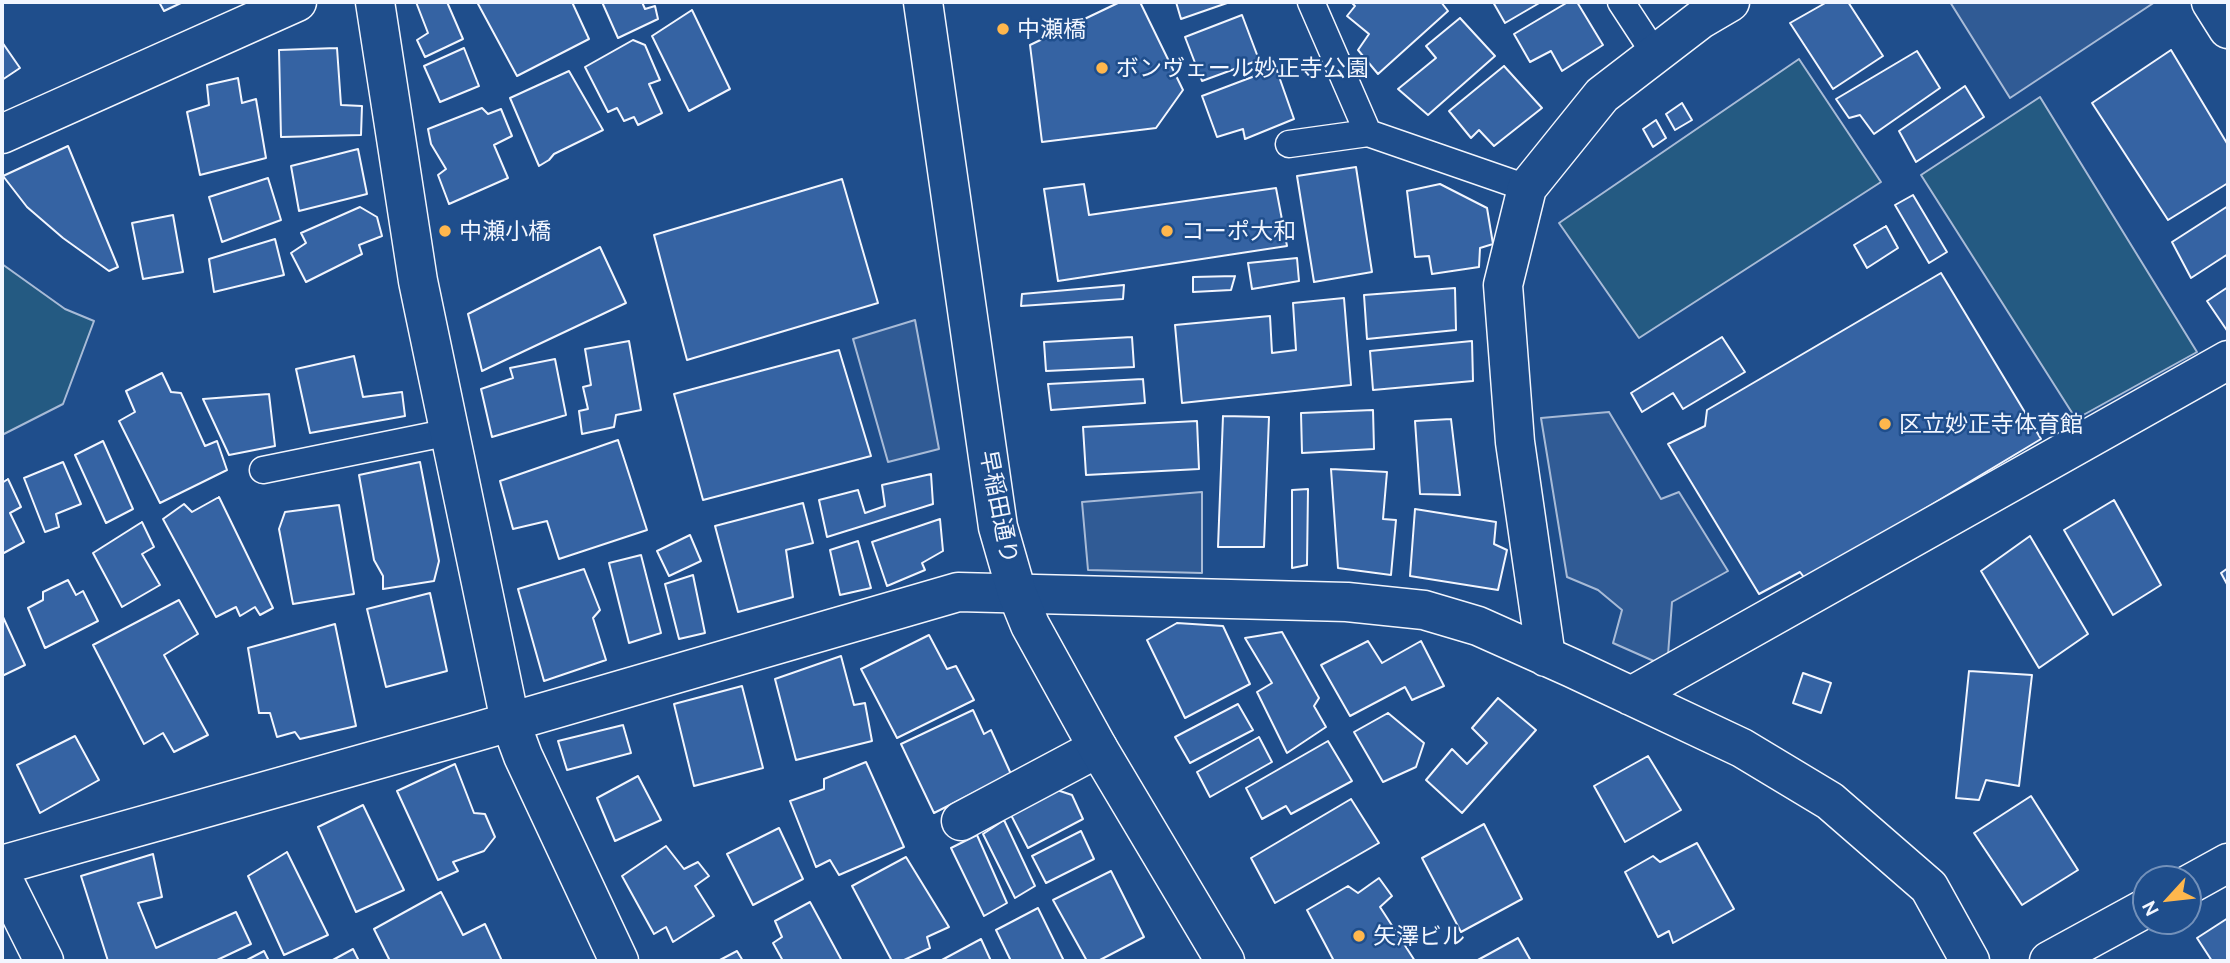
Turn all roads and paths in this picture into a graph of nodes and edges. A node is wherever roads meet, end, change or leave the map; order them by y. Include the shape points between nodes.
1 (374, 2) edge
2 (923, 2) edge
3 (1311, 2) edge
4 (1621, 2) edge
5 (1730, 2) edge
6 (2211, 2) edge
7 (275, 6) edge
8 (2228, 29) edge
9 (1655, 54) junction
10 (1368, 133) junction
11 (2, 134) edge
12 (1289, 144) dead end
13 (1527, 188) junction
14 (2228, 360) edge
15 (450, 432) junction
16 (263, 470) dead end
17 (1017, 593) junction
18 (1546, 657) junction
19 (1631, 696) junction
20 (510, 721) junction
21 (1098, 748) junction
22 (961, 821) dead end
23 (2228, 863) edge
24 (2, 864) edge
25 (2, 877) edge
26 (2202, 877) edge
27 (2132, 916) edge
28 (44, 961) edge
29 (619, 961) edge
30 (1225, 961) edge
31 (1970, 961) edge
32 (2049, 961) edge

1 - 15 street via 418,281
2 - 17 street, 早稲田通り via 999,527
3 - 10 lane
4 - 9 lane
5 - 9 street
6 - 8 street
7 - 11 street
9 - 13 street via 1602,95
10 - 12 lane
10 - 13 lane
13 - 18 street via 1503,285 1515,442
14 - 19 street
15 - 16 lane
15 - 20 street
17 - 18 street via 1347,602 1424,610 1478,626
17 - 20 street via 958,592
17 - 21 street, 早稲田通り
18 - 19 street
19 - 31 street via 1742,748 1830,801 1929,887
20 - 24 street
20 - 29 street
21 - 22 street
21 - 30 street, 早稲田通り
23 - 26 street
25 - 28 street
27 - 32 street

